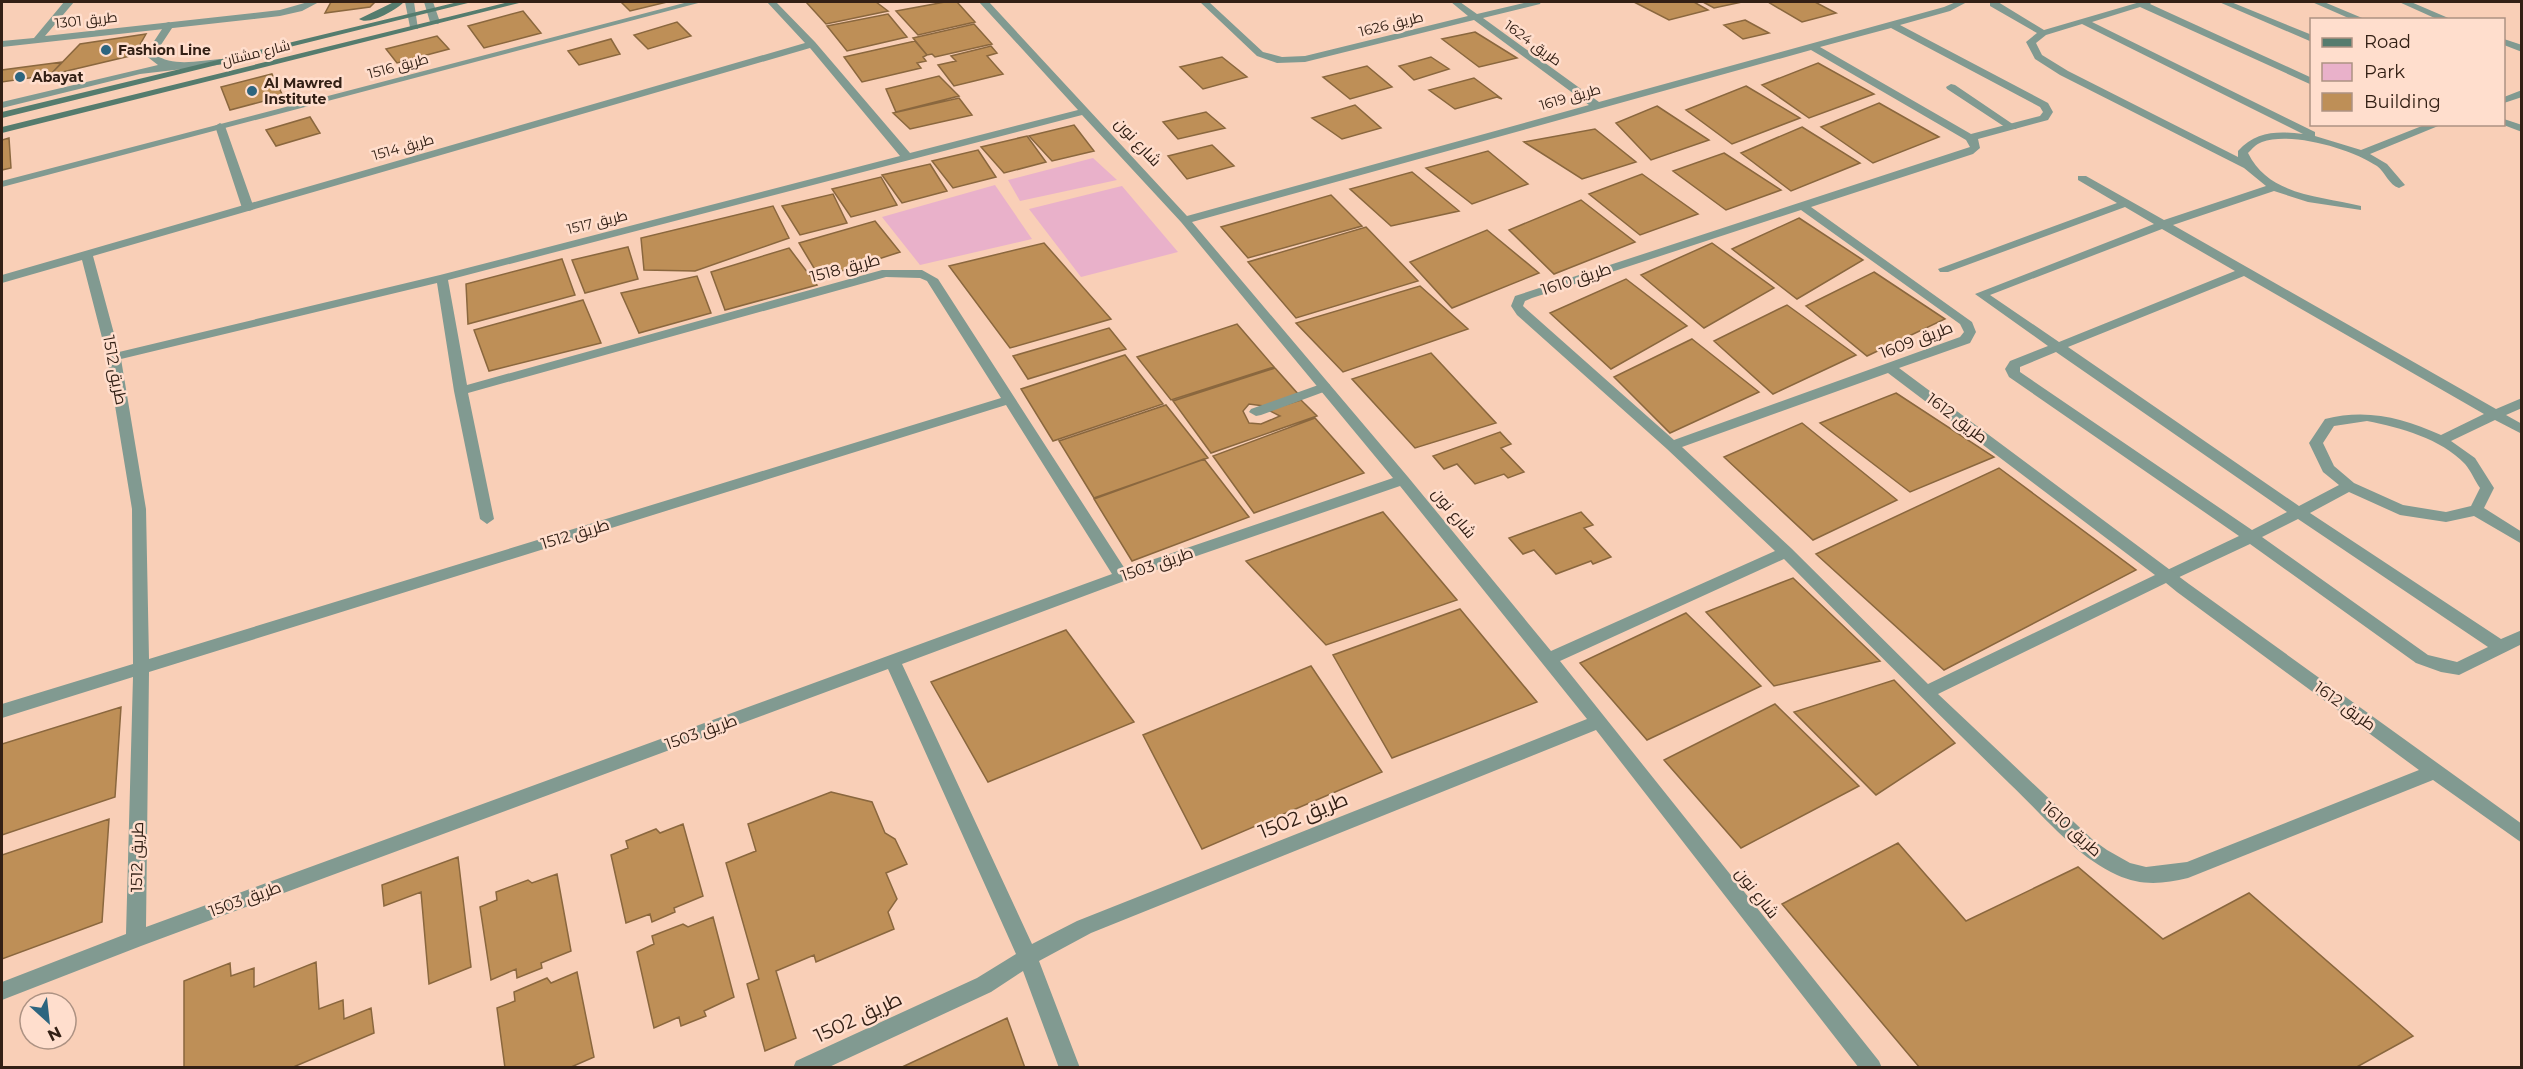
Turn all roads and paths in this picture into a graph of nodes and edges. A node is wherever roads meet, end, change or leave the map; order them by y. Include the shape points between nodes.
1 (69, 2) edge
2 (314, 2) edge
3 (399, 2) edge
4 (409, 2) edge
5 (467, 2) edge
6 (518, 2) edge
7 (697, 2) edge
8 (771, 2) edge
9 (985, 2) edge
10 (1204, 2) edge
11 (1455, 2) edge
12 (1537, 2) edge
13 (1963, 2) edge
14 (1994, 2) edge
15 (2224, 2) edge
16 (2317, 2) edge
17 (2404, 2) edge
18 (2145, 3) edge
19 (429, 6) edge
20 (414, 15) junction
21 (1476, 17) junction
22 (2358, 18) edge
23 (2444, 18) edge
24 (2083, 21) junction
25 (435, 22) junction
26 (1892, 24) junction
27 (169, 25) junction
28 (415, 27) junction
29 (2043, 33) junction
30 (318, 38) junction
31 (2310, 38) edge
32 (37, 40) junction
33 (2505, 42) edge
34 (2, 44) edge
35 (812, 44) junction
36 (1811, 46) junction
37 (2522, 49) edge
38 (222, 62) junction
39 (177, 64) junction
40 (2310, 81) edge
41 (1951, 87) dead end
42 (2522, 93) edge
43 (2505, 100) edge
44 (2, 105) edge
45 (1596, 105) junction
46 (1085, 111) junction
47 (2, 115) edge
48 (2505, 122) edge
49 (220, 126) junction
50 (2407, 126) edge
51 (2433, 126) edge
52 (2012, 127) junction
53 (2522, 129) edge
54 (2, 130) edge
55 (2418, 132) junction
56 (1970, 138) junction
57 (2322, 140) junction
58 (2362, 153) junction
59 (908, 158) junction
60 (2246, 165) junction
61 (2082, 178) dead end
62 (2, 184) edge
63 (2399, 185) dead end
64 (2275, 188) junction
65 (2126, 203) junction
66 (1802, 206) junction
67 (248, 208) junction
68 (2357, 208) dead end
69 (1185, 220) junction
70 (2162, 225) junction
71 (86, 255) junction
72 (1944, 269) dead end
73 (2245, 271) junction
74 (442, 278) junction
75 (2, 279) edge
76 (2057, 348) junction
77 (114, 357) junction
78 (1890, 368) junction
79 (1324, 387) junction
80 (461, 391) junction
81 (1008, 400) junction
82 (2522, 402) edge
83 (1256, 412) dead end
84 (2494, 415) junction
85 (2522, 430) edge
86 (2441, 440) junction
87 (1672, 446) junction
88 (1403, 480) junction
89 (2349, 486) junction
90 (2476, 510) junction
91 (2298, 512) junction
92 (487, 519) dead end
93 (2251, 537) junction
94 (2522, 539) edge
95 (1786, 552) junction
96 (1122, 576) junction
97 (2168, 576) junction
98 (2522, 636) edge
99 (2502, 648) junction
100 (1550, 659) junction
101 (892, 662) junction
102 (141, 667) junction
103 (1926, 692) junction
104 (2, 711) edge
105 (1599, 721) junction
106 (2435, 771) junction
107 (2522, 835) edge
108 (136, 939) junction
109 (1028, 958) junction
110 (2, 991) edge
111 (803, 1068) edge
112 (1070, 1068) edge
113 (1872, 1068) edge

1 - 32 street
2 - 27 street, طريق 1301 via 280,13
3 - 30 street
4 - 20 street
5 - 19 street, شارع مشتان
6 - 25 street, شارع مشتان
7 - 49 street, طريق 1516
8 - 35 street
9 - 46 street, شارع نون
10 - 21 street, طريق 1626 via 1260,54 1270,60 1286,61
11 - 21 street, طريق 1624
12 - 21 street, طريق 1626
13 - 26 street, طريق 1619
14 - 29 street via 2003,12
15 - 31 street
16 - 22 street
17 - 23 street
18 - 24 street
18 - 40 street
19 - 20 street, شارع مشتان
19 - 25 street
20 - 28 street
20 - 30 street, شارع مشتان
21 - 45 street, طريق 1624
24 - 29 street
24 - 57 street
25 - 28 street, شارع مشتان
26 - 36 street, طريق 1619
26 - 52 street via 2044,105 2048,112 2044,118
27 - 32 street, طريق 1301
27 - 39 street via 150,56 159,62
28 - 54 street, شارع مشتان
29 - 60 street via 2031,42 2038,57
30 - 38 street, شارع مشتان
32 - 34 street, طريق 1301
33 - 37 street
35 - 59 street
35 - 67 street, طريق 1514
36 - 45 street, طريق 1619
36 - 56 street
38 - 39 street, شارع مشتان
38 - 47 street, شارع مشتان
39 - 44 street, شارع مشتان
41 - 52 street
42 - 43 street
45 - 69 street, طريق 1619
46 - 59 street, طريق 1517
46 - 69 street, شارع نون
48 - 53 street
49 - 62 street, طريق 1516
49 - 67 street
50 - 55 street
51 - 55 street
52 - 56 street
55 - 58 street
56 - 66 street, طريق 1610 via 1975,148 1969,152
57 - 58 street
57 - 60 street via 2286,135 2257,139 2242,153
58 - 63 street via 2381,164
59 - 74 street, طريق 1517
60 - 64 street
61 - 65 street
64 - 68 street via 2311,201
64 - 70 street
65 - 70 street
65 - 72 street
66 - 78 street, طريق 1609 via 1966,322 1970,332 1965,340
66 - 87 street, طريق 1610 via 1519,299 1517,306 1521,312
67 - 71 street, طريق 1514
69 - 79 street, شارع نون
70 - 73 street
70 - 76 street via 1982,292 1983,297
71 - 75 street, طريق 1514
71 - 77 street, طريق 1512
73 - 76 street
73 - 84 street
74 - 77 street, طريق 1517
74 - 80 street
76 - 91 street
76 - 93 street via 2015,364 2014,374
77 - 102 street, طريق 1512 via 139,509
78 - 87 street, طريق 1609
78 - 97 street, طريق 1612
79 - 83 street
79 - 88 street, شارع نون
80 - 81 street, طريق 1518 via 896,272 932,279
80 - 92 street
81 - 96 street, طريق 1518
81 - 102 street, طريق 1512
82 - 84 street
84 - 85 street
84 - 86 street
86 - 89 street via 2404,424 2367,417 2330,422 2316,443 2328,469
86 - 90 street via 2470,461 2487,488
87 - 95 street, طريق 1610
88 - 96 street, طريق 1503
88 - 100 street, شارع نون
89 - 90 street via 2400,510 2446,517
89 - 91 street
90 - 94 street
91 - 93 street
91 - 99 street
93 - 97 street
93 - 99 street via 2422,659 2459,669
95 - 100 street
95 - 103 street, طريق 1610
96 - 101 street, طريق 1503
97 - 103 street
97 - 106 street, طريق 1612
98 - 99 street
100 - 105 street, شارع نون
101 - 108 street, طريق 1503
101 - 109 street
102 - 104 street, طريق 1512
102 - 108 street, طريق 1512
103 - 106 street, طريق 1610 via 2087,846 2136,875 2164,877 2188,870
105 - 109 street, طريق 1502 via 1084,927
105 - 113 street, شارع نون
106 - 107 street, طريق 1612
108 - 110 street, طريق 1503
109 - 111 street, طريق 1502 via 984,984
109 - 112 street

